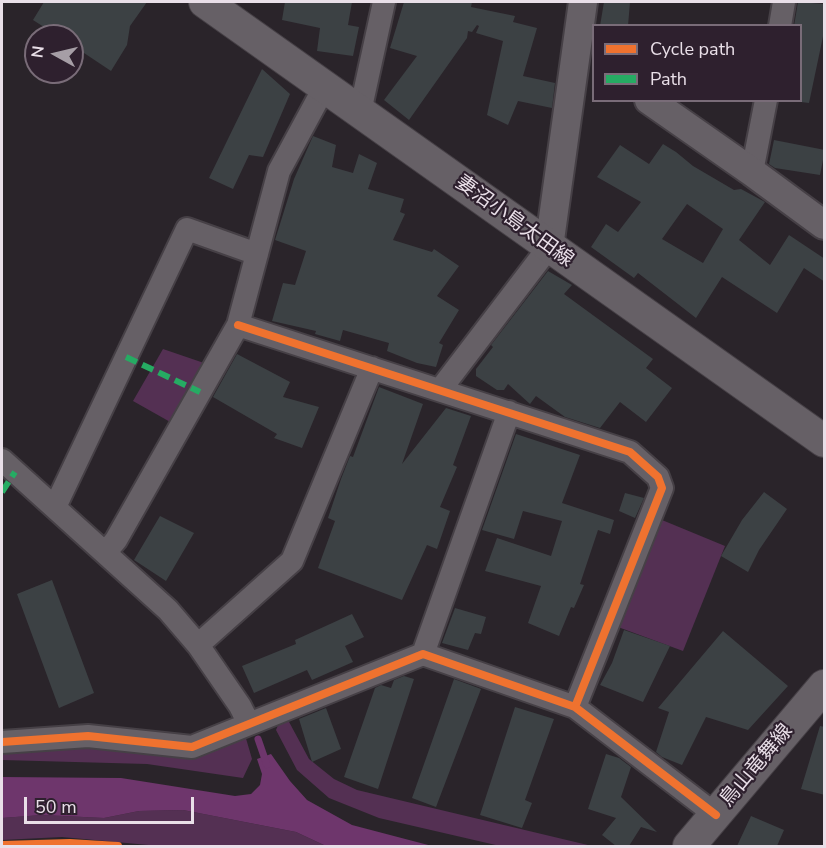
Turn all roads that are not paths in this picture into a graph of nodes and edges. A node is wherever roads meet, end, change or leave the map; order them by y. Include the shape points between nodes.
1 (205, 2) edge
2 (384, 2) edge
3 (583, 2) edge
4 (784, 2) edge
5 (780, 24) edge
6 (585, 56) edge
7 (325, 86) junction
8 (652, 102) edge
9 (765, 102) edge
10 (360, 112) junction
11 (752, 172) junction
12 (824, 223) edge
13 (549, 247) junction
14 (257, 254) junction
15 (238, 325) junction
16 (372, 368) junction
17 (440, 390) junction
18 (509, 412) junction
19 (825, 441) edge
20 (2, 460) edge
21 (55, 507) junction
22 (106, 552) junction
23 (198, 645) junction
24 (423, 654) junction
25 (825, 686) edge
26 (575, 707) junction
27 (249, 724) junction
28 (2, 742) edge
29 (716, 815) junction
30 (689, 846) edge

1 - 7 main road, 妻沼小島太田線
2 - 10 street
3 - 6 street
4 - 5 street
6 - 13 street
7 - 10 main road, 妻沼小島太田線
7 - 14 street via 279,171
8 - 11 street
9 - 11 street
10 - 13 main road, 妻沼小島太田線
11 - 12 street
13 - 17 street
13 - 19 main road, 妻沼小島太田線
14 - 15 street
14 - 21 street via 187,229
15 - 16 street
15 - 22 street
16 - 17 street
16 - 23 street via 292,561
17 - 18 street
18 - 24 street
18 - 26 street via 630,452 658,477 662,488
20 - 21 street
21 - 22 street
22 - 23 street via 168,610
23 - 27 street
24 - 26 street
24 - 27 street
25 - 29 main road, 鳥山竜舞線
26 - 29 street
27 - 28 street via 192,747 88,736
29 - 30 main road, 鳥山竜舞線

